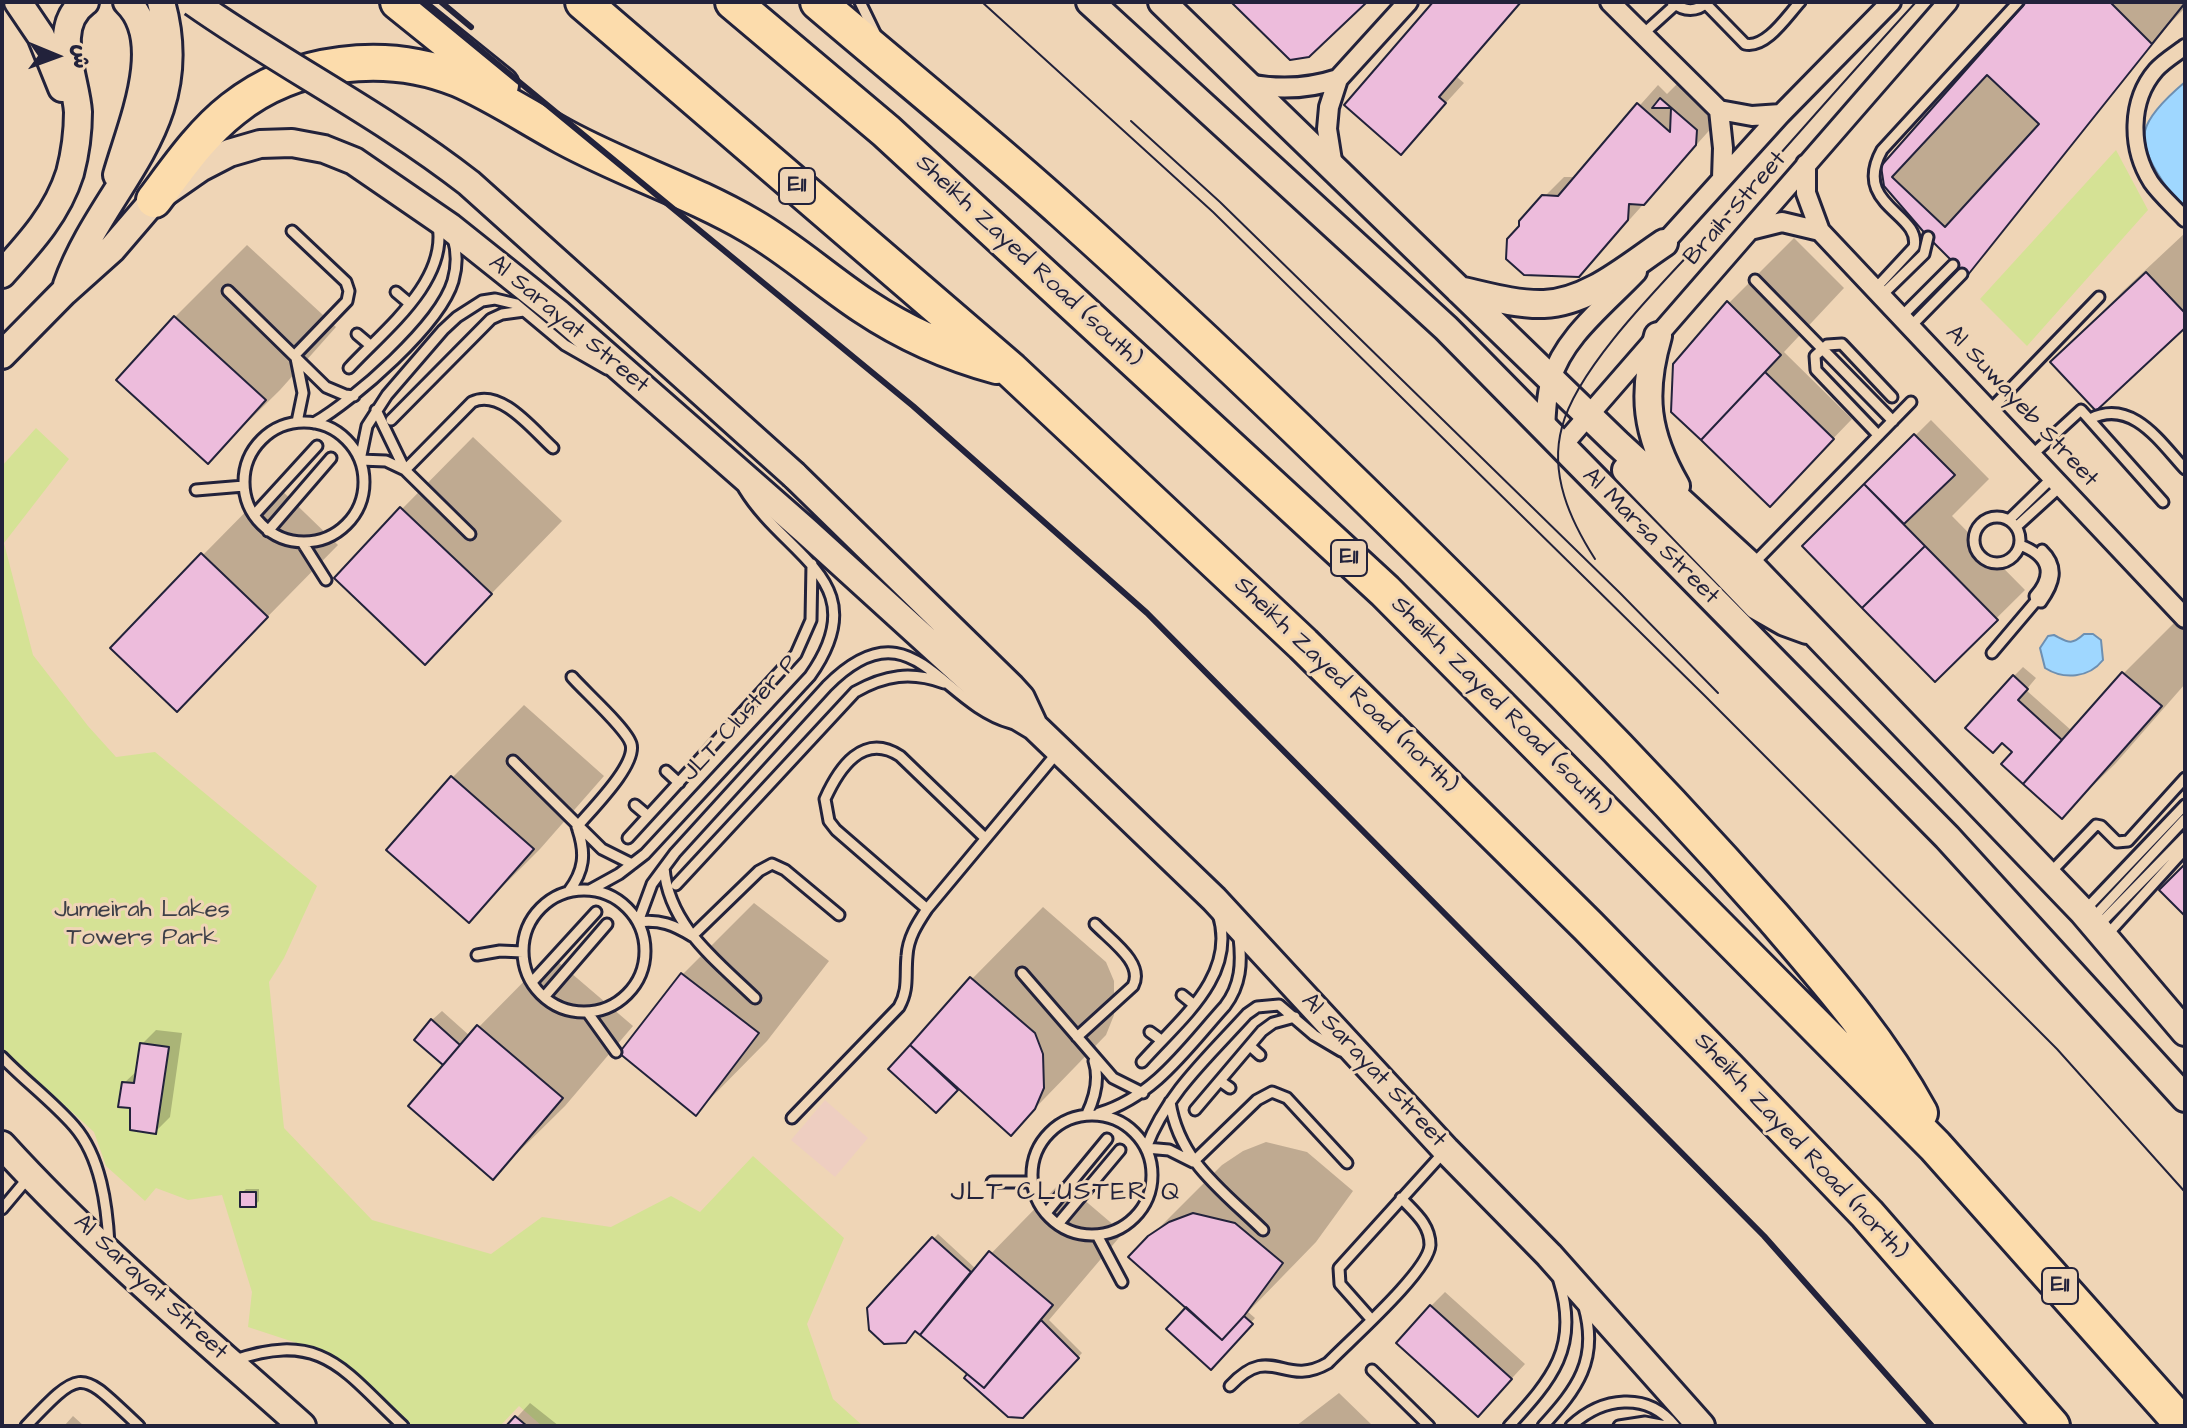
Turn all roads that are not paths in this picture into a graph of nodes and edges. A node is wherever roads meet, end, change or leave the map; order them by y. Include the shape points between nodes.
1 (18, 2) edge
2 (85, 2) edge
3 (127, 2) edge
4 (161, 2) edge
5 (193, 2) edge
6 (398, 2) edge
7 (583, 2) edge
8 (733, 2) edge
9 (818, 2) edge
10 (860, 2) edge
11 (1090, 2) edge
12 (1408, 2) edge
13 (1610, 2) edge
14 (1800, 2) edge
15 (1891, 2) edge
16 (1948, 2) edge
17 (2018, 2) edge
18 (1674, 3) edge
19 (1707, 3) edge
20 (1170, 5) edge
21 (1643, 34) junction
22 (2185, 47) edge
23 (901, 73) junction
24 (1338, 79) junction
25 (1248, 84) junction
26 (1719, 110) junction
27 (1781, 114) junction
28 (566, 138) junction
29 (75, 150) junction
30 (1806, 164) junction
31 (1333, 167) junction
32 (1722, 178) junction
33 (154, 200) junction
34 (107, 209) junction
35 (2185, 219) edge
36 (443, 222) junction
37 (1750, 230) junction
38 (292, 231) dead end
39 (1820, 231) junction
40 (1928, 237) dead end
41 (1664, 243) junction
42 (1953, 265) dead end
43 (2, 274) edge
44 (1962, 274) dead end
45 (1755, 280) dead end
46 (1459, 290) junction
47 (228, 291) dead end
48 (64, 292) junction
49 (396, 292) dead end
50 (1879, 292) junction
51 (2099, 297) dead end
52 (409, 303) junction
53 (525, 311) junction
54 (1907, 321) junction
55 (1446, 328) junction
56 (357, 334) dead end
57 (1658, 336) junction
58 (370, 345) junction
59 (1822, 349) junction
60 (456, 354) junction
61 (2, 355) edge
62 (295, 355) junction
63 (464, 362) dead end
64 (349, 368) dead end
65 (1011, 370) junction
66 (1543, 372) junction
67 (632, 379) junction
68 (419, 392) junction
69 (354, 396) junction
70 (1892, 397) dead end
71 (427, 401) dead end
72 (1911, 402) dead end
73 (376, 410) junction
74 (1990, 410) junction
75 (1587, 419) junction
76 (2090, 419) junction
77 (391, 420) dead end
78 (1893, 421) junction
79 (297, 422) junction
80 (314, 423) junction
81 (1878, 435) junction
82 (1554, 439) junction
83 (317, 446) dead end
84 (553, 448) dead end
85 (2032, 455) junction
86 (331, 458) dead end
87 (360, 460) junction
88 (734, 468) junction
89 (2185, 469) edge
90 (405, 470) junction
91 (2057, 481) junction
92 (244, 486) junction
93 (196, 490) dead end
94 (2163, 502) dead end
95 (1685, 503) junction
96 (254, 515) junction
97 (2012, 524) junction
98 (268, 531) junction
99 (470, 534) dead end
100 (302, 542) junction
101 (2020, 542) junction
102 (812, 564) junction
103 (1751, 566) junction
104 (326, 580) dead end
105 (2185, 618) edge
106 (1815, 631) junction
107 (1992, 653) dead end
108 (572, 677) dead end
109 (949, 685) junction
110 (1034, 726) junction
111 (1059, 750) junction
112 (513, 761) dead end
113 (666, 771) dead end
114 (2185, 778) edge
115 (679, 783) junction
116 (635, 805) dead end
117 (2185, 805) edge
118 (648, 816) junction
119 (2185, 819) edge
120 (577, 827) junction
121 (2185, 837) edge
122 (628, 838) dead end
123 (985, 838) junction
124 (2185, 849) edge
125 (632, 864) junction
126 (664, 868) junction
127 (2048, 875) junction
128 (676, 885) dead end
129 (590, 890) junction
130 (569, 891) junction
131 (1214, 899) junction
132 (927, 909) junction
133 (596, 912) dead end
134 (839, 915) dead end
135 (1232, 919) junction
136 (638, 922) junction
137 (607, 924) dead end
138 (1095, 924) dead end
139 (2094, 925) junction
140 (692, 936) junction
141 (523, 952) junction
142 (477, 955) dead end
143 (1022, 973) dead end
144 (532, 982) junction
145 (1182, 995) dead end
146 (544, 997) junction
147 (755, 998) dead end
148 (1193, 1004) junction
149 (588, 1013) junction
150 (1295, 1017) junction
151 (1150, 1032) dead end
152 (2185, 1032) edge
153 (1077, 1037) junction
154 (1161, 1040) junction
155 (1250, 1046) junction
156 (616, 1052) dead end
157 (1092, 1053) junction
158 (1260, 1055) dead end
159 (2, 1057) edge
160 (1360, 1057) junction
161 (1142, 1062) dead end
162 (1220, 1081) junction
163 (1230, 1088) dead end
164 (1143, 1093) junction
165 (2185, 1098) edge
166 (1170, 1102) junction
167 (1195, 1110) dead end
168 (1092, 1114) junction
169 (792, 1118) dead end
170 (1107, 1139) dead end
171 (2, 1145) edge
172 (1935, 1146) junction
173 (1146, 1148) junction
174 (1120, 1150) dead end
175 (1446, 1150) junction
176 (1193, 1162) junction
177 (1347, 1163) dead end
178 (29, 1175) junction
179 (992, 1182) dead end
180 (1032, 1182) junction
181 (1401, 1198) junction
182 (2, 1209) edge
183 (1046, 1213) junction
184 (1058, 1224) junction
185 (1263, 1230) dead end
186 (1097, 1235) junction
187 (110, 1252) junction
188 (1557, 1264) junction
189 (1122, 1282) dead end
190 (1371, 1319) junction
191 (229, 1362) junction
192 (1372, 1370) dead end
193 (1230, 1386) dead end
194 (26, 1426) edge
195 (139, 1426) edge
196 (302, 1426) edge
197 (403, 1426) edge
198 (1429, 1426) edge
199 (1509, 1426) edge
200 (1543, 1426) edge
201 (1571, 1426) edge
202 (1619, 1426) edge
203 (1666, 1426) edge
204 (1675, 1426) edge
205 (1701, 1426) edge
206 (2052, 1426) edge
207 (2184, 1426) edge

1 - 29 main road via 57,72
2 - 29 main road via 73,14 67,40 78,115
3 - 34 main road via 141,21 143,89
4 - 34 main road, Al Sarayat Street via 168,52 155,125
5 - 110 main road, Al Sarayat Street, bridge via 420,145 516,224 794,475 1011,687
6 - 28 highway
7 - 65 highway, Sheikh Zayed Road (north) / E11
8 - 172 highway, Sheikh Zayed Road (south) / E11 via 886,131 1385,591
9 - 23 highway
10 - 23 lane
11 - 55 main road, Al Marsa Street
12 - 24 street
13 - 21 street
14 - 19 lane via 1764,40 1752,45 1745,44
15 - 27 street, Braih Street
16 - 30 street, Braih Street
17 - 50 lane via 1877,158 1878,193 1913,231 1916,242
18 - 19 lane via 1688,10
18 - 21 lane
20 - 25 main road, Al Marsa Street
21 - 26 street
22 - 35 street via 2156,70 2145,87 2135,136 2151,183
23 - 172 highway via 1050,199 1230,365 1649,779 1865,1025 1904,1084
24 - 25 street via 1284,89
24 - 31 street via 1327,129
25 - 31 main road, Al Marsa Street
26 - 27 street
26 - 32 street
27 - 32 street, Braih Street
28 - 33 highway via 481,90 433,71 384,63 335,66 284,80 245,100 204,136
28 - 65 highway via 751,226 897,327 933,345
29 - 43 main road via 55,207 36,238
30 - 37 street, Braih Street
30 - 39 street, Al Suwayeb Street via 1806,193
31 - 46 main road, Al Marsa Street
32 - 41 street, Braih Street
33 - 36 main road, Al Sarayat Street via 229,153 260,144 292,143 354,161
33 - 48 main road, Al Sarayat Street via 112,249
34 - 48 main road, Al Sarayat Street
36 - 52 lane via 433,271
36 - 67 main road, Al Sarayat Street
36 - 69 lane via 456,262 445,299
37 - 39 street via 1782,222
37 - 57 street, Braih Street
38 - 62 lane via 346,282 349,291 347,301
39 - 50 street, Al Suwayeb Street
40 - 50 lane via 1924,254
41 - 46 main road via 1603,284 1564,302 1513,302
41 - 66 street, Braih Street
42 - 54 lane
44 - 54 lane
45 - 59 lane
46 - 66 main road, Al Marsa Street
47 - 62 lane
48 - 61 main road, Al Sarayat Street
49 - 52 lane
50 - 54 street, Al Suwayeb Street
51 - 74 lane
52 - 58 lane
53 - 60 lane via 491,319
53 - 67 lane via 586,359
53 - 73 lane via 495,299 471,307 443,330
54 - 74 street, Al Suwayeb Street
55 - 66 main road via 1511,377
55 - 82 main road, Al Marsa Street
56 - 58 lane
57 - 75 street, Braih Street
57 - 95 main road via 1648,384 1650,426
58 - 64 lane
59 - 70 lane via 1842,344
59 - 78 lane
59 - 81 lane via 1814,360 1816,370
60 - 63 lane
60 - 68 lane
62 - 69 lane via 326,387
62 - 79 lane via 303,393
65 - 206 highway, Sheikh Zayed Road (north) / E11 via 1303,644 1588,926 1867,1214
66 - 75 main road, Al Marsa Street
66 - 82 street, Braih Street
67 - 88 main road, Al Sarayat Street
68 - 71 lane
68 - 77 lane
69 - 80 lane
72 - 78 lane
73 - 87 lane via 361,443
73 - 90 lane
74 - 85 street, Al Suwayeb Street
75 - 82 main road via 1574,414 1559,418
75 - 95 main road, Al Marsa Street
75 - 106 main road via 1646,492 1757,606
76 - 85 lane via 2079,410
76 - 89 lane via 2107,413 2128,415
76 - 94 lane
78 - 81 lane
79 - 80 lane
79 - 92 lane via 269,433 258,444
80 - 87 lane via 333,429
81 - 103 lane
82 - 165 main road, Al Marsa Street via 1947,837
83 - 96 lane
84 - 90 lane via 500,402 481,398
85 - 91 street, Al Suwayeb Street
86 - 98 lane
87 - 90 lane via 386,461
87 - 100 lane via 362,499 353,517 322,540
88 - 102 lane, JLT Cluster P via 759,511
88 - 110 main road, Al Sarayat Street via 994,702
90 - 99 lane
91 - 97 lane
91 - 105 street, Al Suwayeb Street
92 - 93 lane
92 - 96 lane
95 - 103 main road, Al Marsa Street
96 - 98 lane
97 - 101 lane
97 - 101 lane via 1999,517 1981,523 1975,531 1975,550 1981,558 2000,564 2016,554
98 - 100 lane
100 - 104 lane
101 - 107 lane via 2046,553 2054,571 2049,591
102 - 115 lane via 811,620 796,654
102 - 125 lane, JLT Cluster P via 825,582 834,611 826,653
103 - 106 main road, Al Marsa Street
106 - 127 main road, Al Marsa Street
108 - 120 lane via 628,736 632,751 627,766
109 - 110 lane, JLT Cluster P via 989,716
109 - 126 lane, JLT Cluster P via 918,659 898,654 859,660 827,686
109 - 128 lane via 925,676 900,675 855,692 701,865
110 - 111 main road, Al Sarayat Street
111 - 123 lane
111 - 131 main road, Al Sarayat Street
112 - 120 lane
113 - 115 lane
114 - 127 lane via 2128,841 2117,842 2096,825
115 - 118 lane
116 - 118 lane
117 - 139 lane
118 - 122 lane
119 - 139 lane
120 - 125 lane via 602,849
120 - 130 lane via 584,861
121 - 139 lane
123 - 132 lane
123 - 132 lane via 889,749 865,748 855,755 825,799 829,821
124 - 139 lane
125 - 129 lane, JLT Cluster P
126 - 136 lane, JLT Cluster P
126 - 140 lane via 669,898
127 - 139 main road, Al Marsa Street
129 - 130 lane, JLT Cluster P
129 - 136 lane, JLT Cluster P via 617,900
130 - 141 lane via 536,914
131 - 135 main road, Al Sarayat Street
131 - 148 lane via 1223,940 1221,960 1214,979
132 - 169 lane via 910,941 899,1007
133 - 144 lane
134 - 140 lane via 772,864
135 - 160 main road, Al Sarayat Street
135 - 164 lane via 1241,957 1232,997
136 - 140 lane via 673,925
136 - 149 lane via 645,961 638,981 626,997
137 - 146 lane
138 - 153 lane via 1133,964 1136,979
139 - 152 main road, Al Marsa Street
140 - 147 lane
141 - 142 lane
141 - 144 lane
143 - 153 lane
144 - 146 lane
145 - 148 lane
146 - 149 lane via 557,1006
148 - 154 lane
149 - 156 lane
150 - 155 lane via 1273,1023
150 - 160 lane via 1328,1044
150 - 166 lane via 1279,1005 1257,1007
151 - 154 lane
153 - 157 lane
154 - 161 lane
155 - 158 lane
155 - 162 lane
157 - 164 lane via 1113,1078
157 - 168 lane via 1097,1084
159 - 187 lane via 76,1128 90,1150 105,1200
160 - 175 main road, Al Sarayat Street
162 - 163 lane
162 - 167 lane
164 - 168 lane
166 - 173 lane
166 - 176 lane via 1177,1132
168 - 173 lane via 1116,1119
168 - 180 lane via 1057,1125 1045,1136
170 - 183 lane
171 - 178 main road, Al Sarayat Street
172 - 207 highway, Sheikh Zayed Road (south) / E11
173 - 176 lane via 1169,1150
173 - 186 lane via 1152,1166 1144,1205 1132,1220
174 - 184 lane
175 - 181 lane
175 - 188 main road, Al Sarayat Street
176 - 177 lane via 1272,1092 1287,1098
176 - 185 lane
178 - 182 lane
178 - 187 main road, Al Sarayat Street
179 - 180 lane
180 - 183 lane
181 - 190 lane via 1424,1222 1428,1255
181 - 190 lane via 1339,1268 1340,1284
183 - 184 lane
184 - 186 lane
186 - 189 lane
187 - 191 main road, Al Sarayat Street
188 - 199 lane via 1567,1313 1565,1342 1544,1388
188 - 200 lane via 1580,1297 1589,1324 1589,1352 1581,1379
188 - 205 main road, Al Sarayat Street
190 - 193 lane via 1316,1370 1254,1366
191 - 196 main road, Al Sarayat Street
191 - 197 lane via 271,1351 319,1353
192 - 198 lane
194 - 195 lane via 60,1390 75,1382 99,1388
201 - 204 lane via 1596,1409 1634,1401 1652,1406
202 - 203 lane

